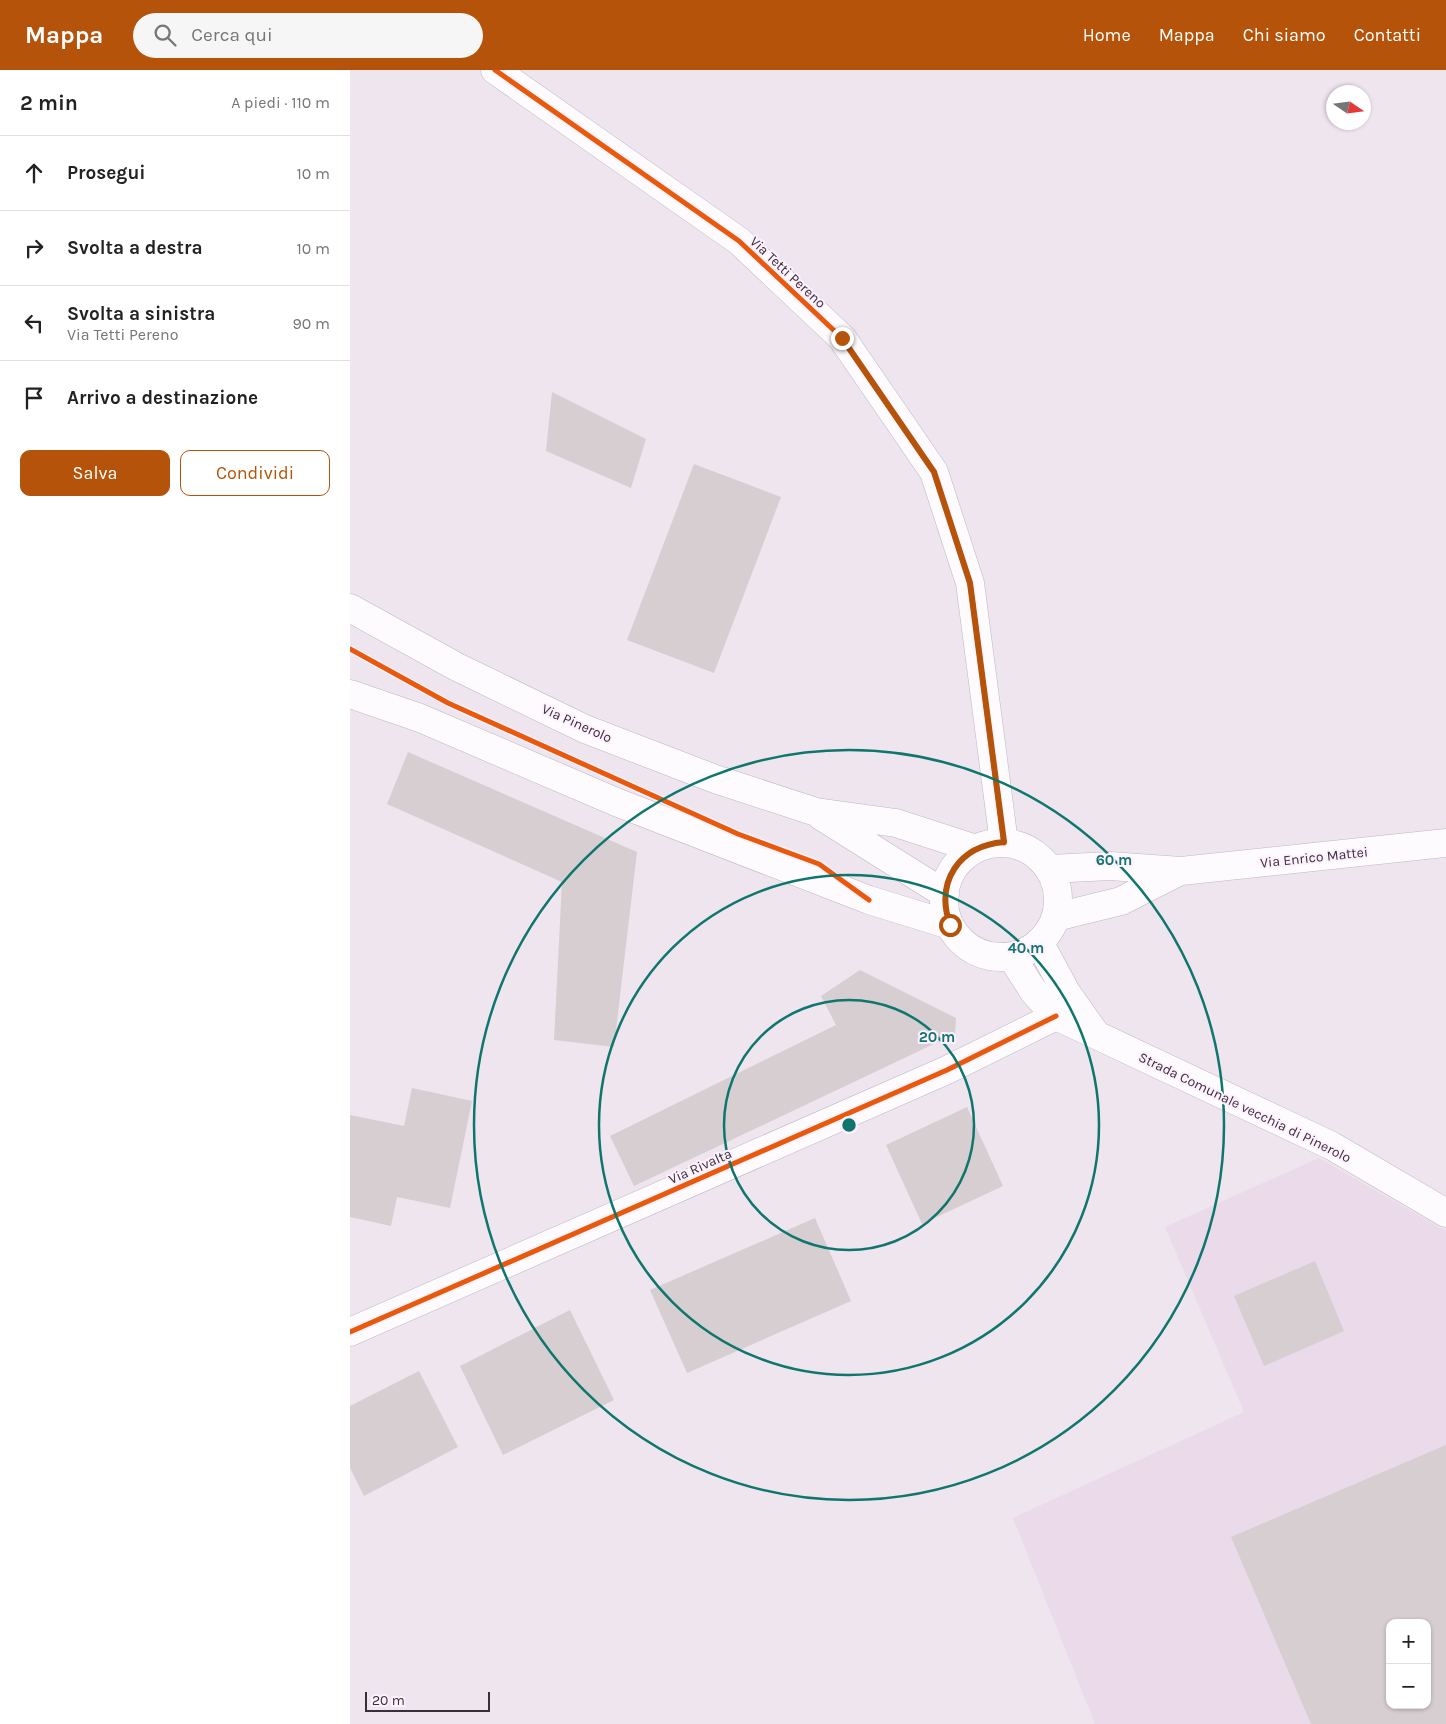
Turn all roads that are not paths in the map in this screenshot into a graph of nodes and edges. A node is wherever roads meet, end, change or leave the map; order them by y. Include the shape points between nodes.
1 (496, 71) edge
2 (350, 608) edge
3 (350, 694) edge
4 (816, 812) junction
5 (1004, 842) junction
6 (1446, 842) edge
7 (976, 849) junction
8 (1050, 869) junction
9 (1181, 871) junction
10 (945, 894) junction
11 (1056, 917) junction
12 (950, 925) junction
13 (1039, 942) junction
14 (1011, 956) junction
15 (1056, 1016) junction
16 (1095, 1033) junction
17 (1446, 1213) edge
18 (350, 1332) edge

1 - 5 street, Via Tetti Pereno via 739,241 842,338 934,472 970,583
2 - 4 street, Via Pinerolo via 457,667 585,729 715,779
3 - 12 street via 420,718 616,802 869,900
4 - 7 street, Via Pinerolo via 896,823
4 - 10 street, Via Pinerolo
5 - 7 street
5 - 8 street via 1038,856
6 - 9 street, Via Enrico Mattei
7 - 10 street via 961,860 950,876
8 - 9 street, Via Enrico Mattei via 1110,866
8 - 11 street via 1056,884
9 - 11 street, Via Enrico Mattei via 1121,901
10 - 12 street
11 - 13 street
12 - 14 street via 958,937 973,949 991,956
13 - 14 street
13 - 16 street, Strada Comunale vecchia di Pinerolo via 1066,992
14 - 15 street, Strada Comunale vecchia di Pinerolo via 1034,992
15 - 16 street, Strada Comunale vecchia di Pinerolo
15 - 18 street, Via Rivalta via 947,1070
16 - 17 street, Strada Comunale vecchia di Pinerolo via 1332,1146

